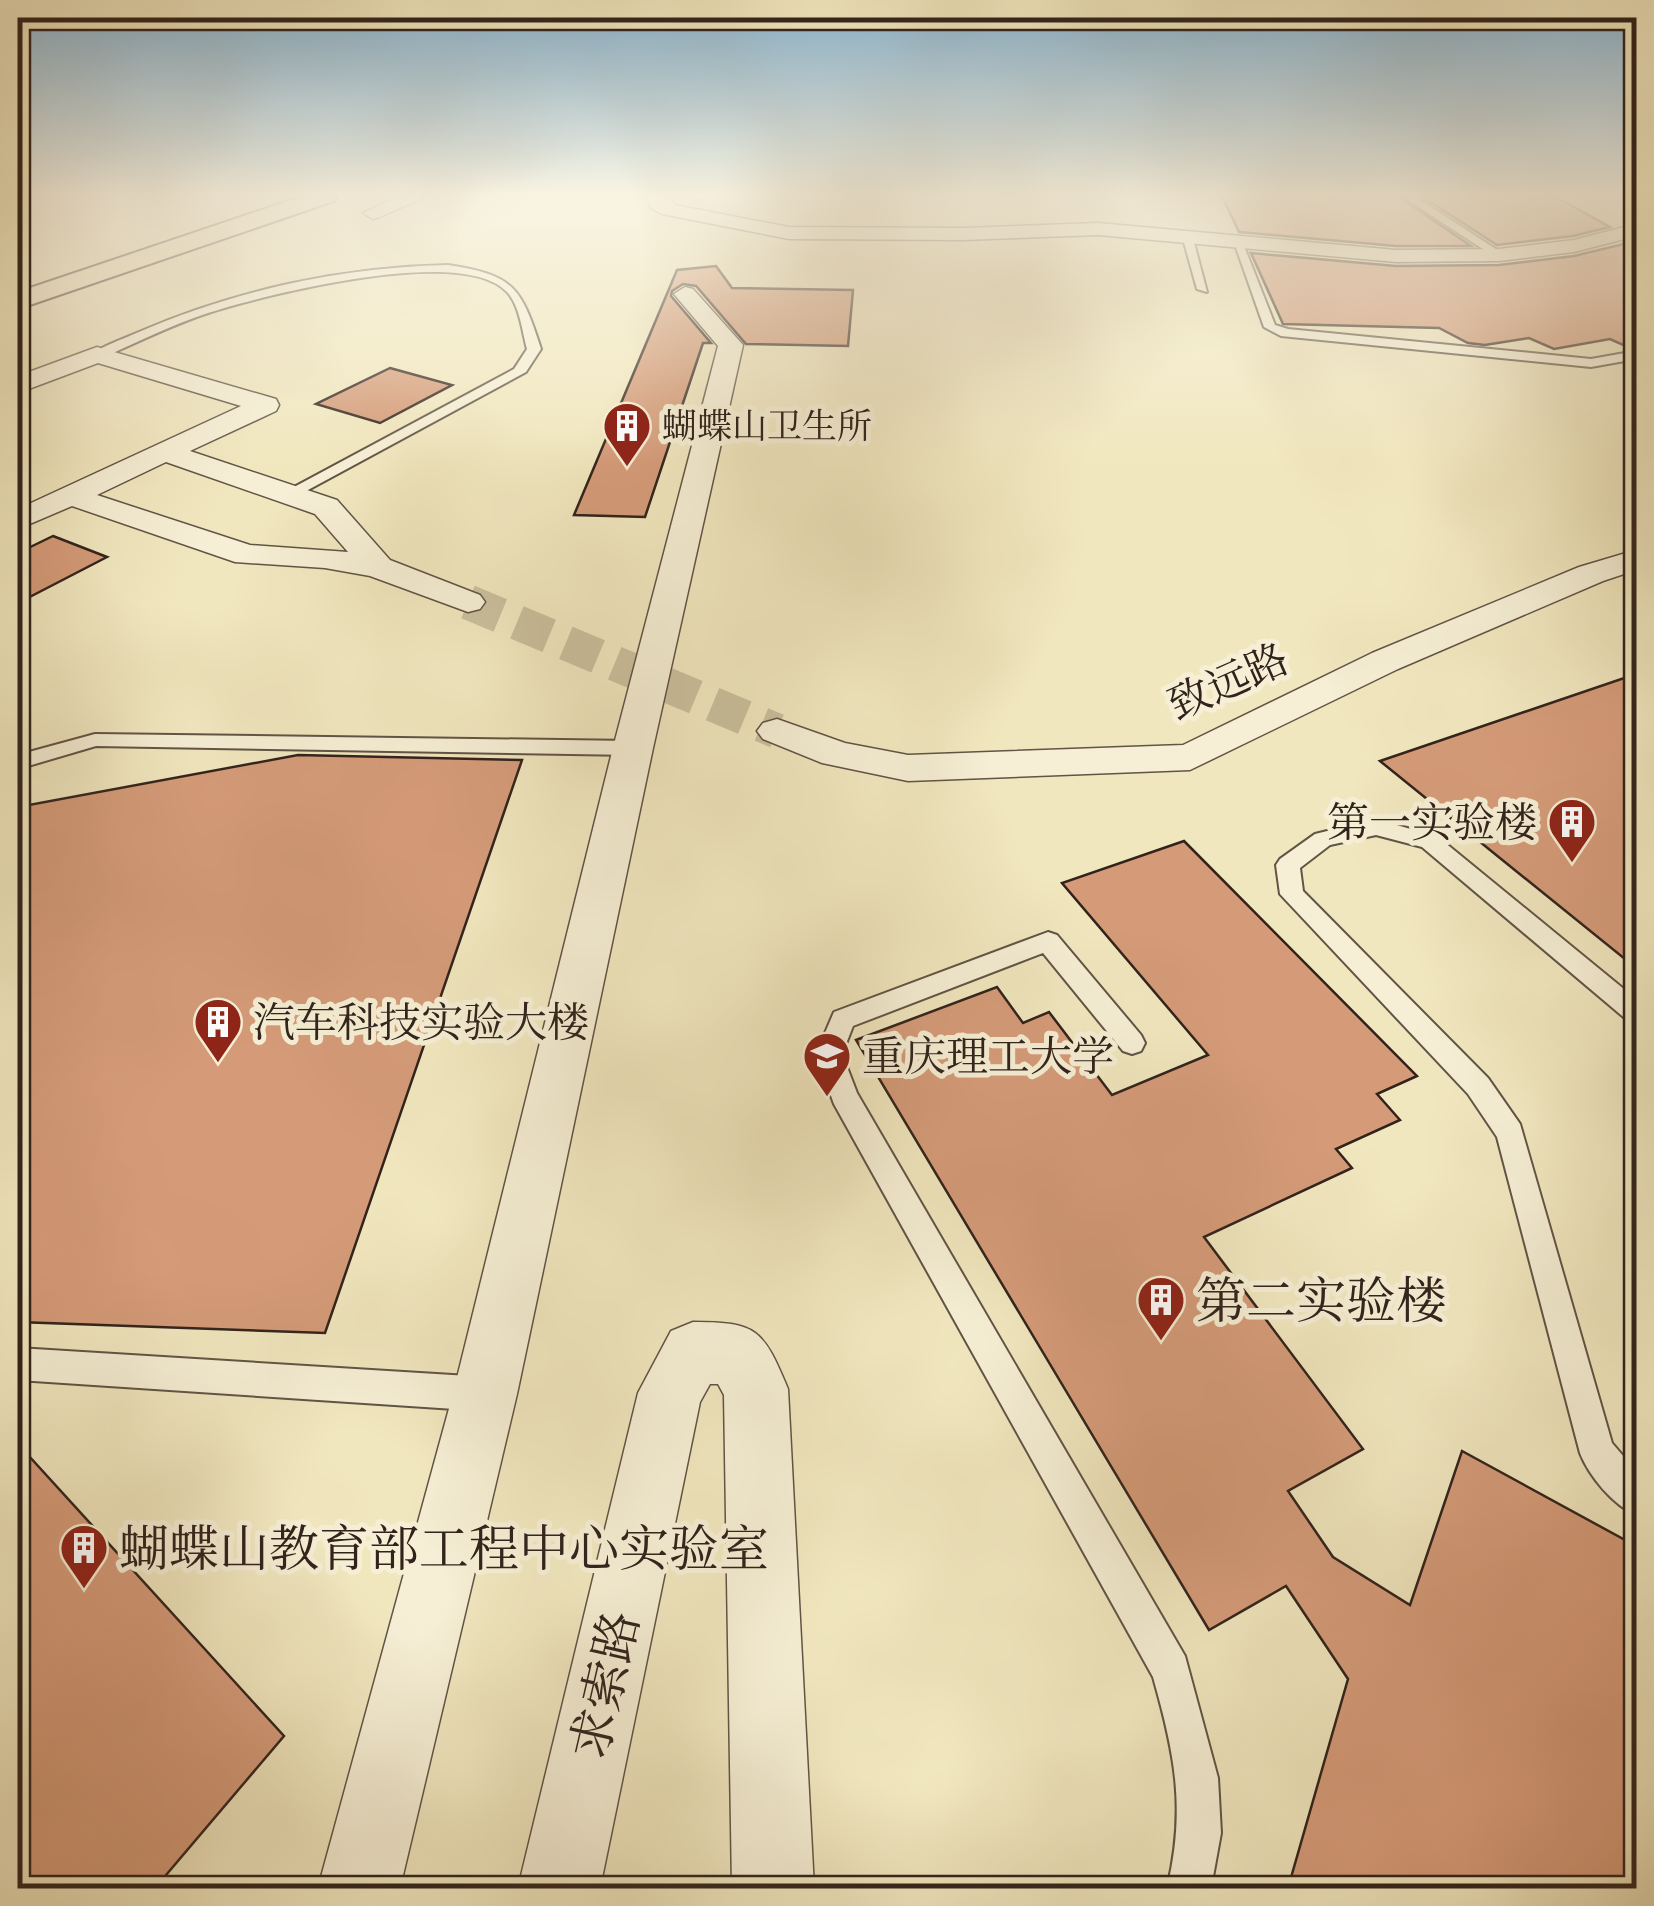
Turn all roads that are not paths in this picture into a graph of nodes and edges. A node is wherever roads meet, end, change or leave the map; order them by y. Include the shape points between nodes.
1 (65, 285) edge
2 (317, 285) edge
3 (507, 285) edge
4 (1202, 285) edge
5 (1254, 285) edge
6 (1203, 289) dead end
7 (685, 294) dead end
8 (18, 301) edge
9 (97, 354) junction
10 (1636, 355) edge
11 (18, 385) edge
12 (165, 452) junction
13 (289, 494) junction
14 (71, 496) junction
15 (326, 507) junction
16 (18, 520) edge
17 (247, 555) junction
18 (1636, 560) edge
19 (378, 567) junction
20 (468, 602) tunnel mouth
21 (777, 730) tunnel mouth
22 (633, 748) junction
23 (18, 762) edge
24 (1636, 1013) edge
25 (1132, 1043) dead end
26 (18, 1364) edge
27 (485, 1394) junction
28 (1636, 1497) edge
29 (359, 1888) edge
30 (559, 1888) edge
31 (773, 1888) edge
32 (1189, 1888) edge

1 - 8 main road
2 - 9 lane via 202,311
3 - 13 lane via 534,348 519,372
4 - 6 lane
5 - 10 lane via 1270,326 1286,333 1592,363
7 - 22 street via 731,345
9 - 11 street
9 - 12 street via 266,405
12 - 13 street
12 - 14 street
13 - 15 street
14 - 16 street
14 - 17 street
15 - 17 street via 325,523 312,538
15 - 19 street
17 - 19 street
18 - 21 street, 致远路 via 1384,661 1190,757 908,768 836,754
19 - 20 street
22 - 23 lane via 95,740
22 - 27 street
24 - 28 lane via 1430,842 1376,827 1323,839 1288,864 1292,894 1478,1086 1510,1134 1597,1453
25 - 32 lane via 1048,941 843,1019 830,1054 844,1096 1172,1670 1200,1774 1198,1863
26 - 27 lane
27 - 29 street
30 - 31 street, 求索路 via 670,1393 693,1353 735,1353 756,1389

